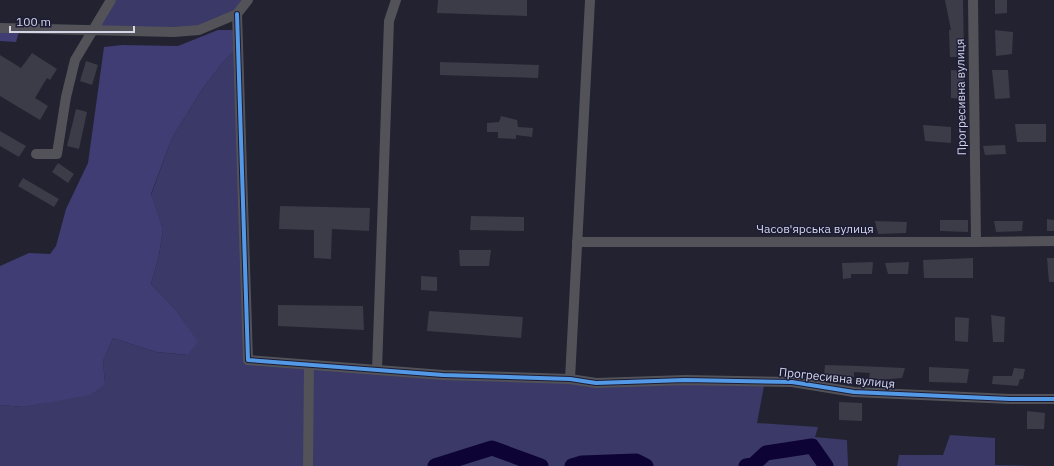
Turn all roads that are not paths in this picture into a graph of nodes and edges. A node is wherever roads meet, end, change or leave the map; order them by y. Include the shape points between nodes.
1 (111, 0) edge
2 (248, 0) edge
3 (396, 0) edge
4 (590, 0) edge
5 (973, 0) edge
6 (238, 14) junction
7 (0, 28) edge
8 (92, 31) junction
9 (36, 154) dead end
10 (1054, 240) edge
11 (577, 242) junction
12 (976, 242) junction
13 (309, 366) junction
14 (376, 370) junction
15 (570, 379) junction
16 (1054, 399) edge
17 (308, 466) edge

1 - 8 street
2 - 6 street
3 - 14 street via 389,21
4 - 11 street
5 - 12 street, Прогресивна вулиця
6 - 8 street via 199,30
6 - 13 street, Прогресивна вулиця via 248,360
7 - 8 street
8 - 9 street via 75,60 56,154
10 - 12 street, Часов'ярська вулиця
11 - 12 street, Часов'ярська вулиця
11 - 15 street
13 - 14 street, Прогресивна вулиця
13 - 17 street
14 - 15 street, Прогресивна вулиця
15 - 16 street, Прогресивна вулиця via 596,383 685,380 792,382 854,392 1010,400

